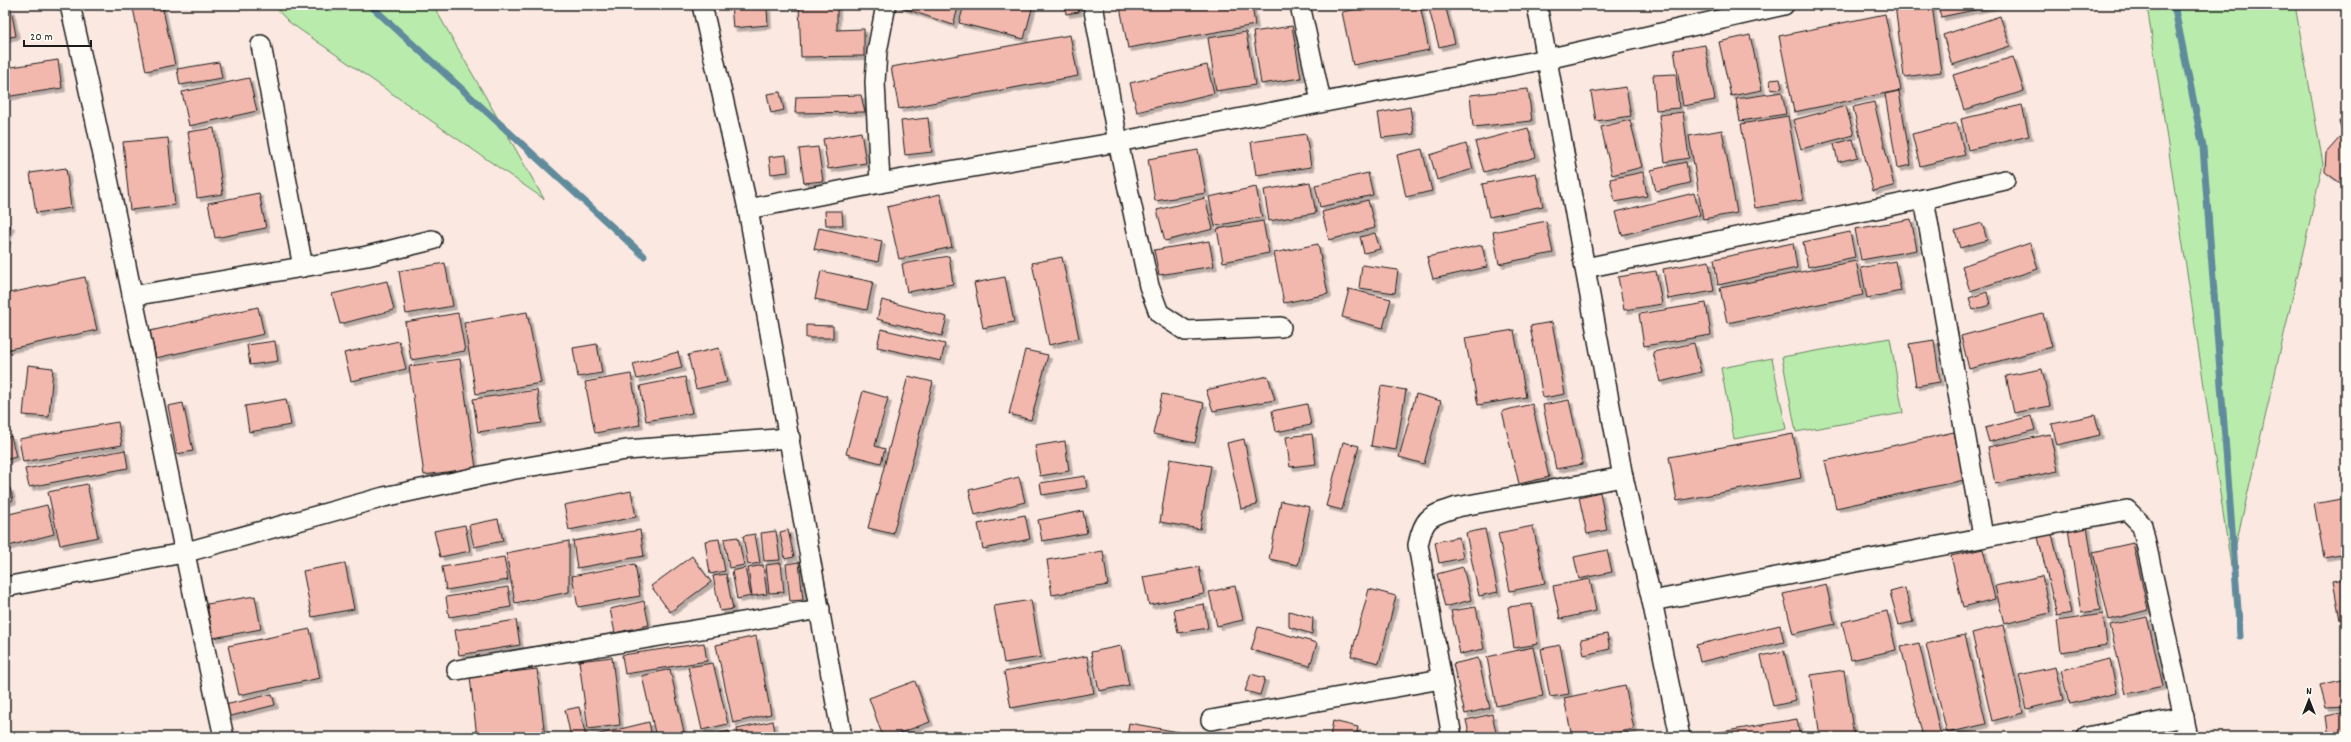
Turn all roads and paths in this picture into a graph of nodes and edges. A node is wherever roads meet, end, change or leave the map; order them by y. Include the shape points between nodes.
1 (70, 5) edge
2 (702, 5) edge
3 (886, 5) edge
4 (1093, 5) edge
5 (1300, 5) edge
6 (1537, 5) edge
7 (1784, 5) edge
8 (1766, 7) edge
9 (261, 45) dead end
10 (1547, 59) junction
11 (1321, 101) junction
12 (1118, 142) junction
13 (2005, 180) dead end
14 (880, 183) junction
15 (1924, 199) junction
16 (748, 209) junction
17 (432, 240) dead end
18 (302, 267) junction
19 (1586, 268) junction
20 (132, 296) junction
21 (1281, 327) dead end
22 (790, 438) junction
23 (1623, 477) junction
24 (1983, 536) junction
25 (183, 553) junction
26 (5, 587) edge
27 (1652, 601) junction
28 (820, 609) junction
29 (457, 670) dead end
30 (1442, 679) junction
31 (2184, 717) junction
32 (1211, 720) dead end
33 (224, 737) edge
34 (842, 737) edge
35 (1452, 737) edge
36 (1680, 737) edge
37 (2087, 737) edge
38 (2188, 737) edge

1 - 20 street via 106,163
2 - 16 street
3 - 14 street via 877,52 875,82
4 - 12 street
5 - 11 street
6 - 10 street
7 - 8 street
8 - 10 street
9 - 18 street
10 - 11 street
10 - 19 street
11 - 12 street
12 - 14 street
12 - 21 street via 1149,286 1159,313 1186,331
13 - 15 street
14 - 16 street
15 - 19 street
15 - 24 street
16 - 22 street
17 - 18 street via 367,256
18 - 20 street
19 - 23 street
20 - 25 street
22 - 25 street via 626,450 510,470 384,496
22 - 28 street
23 - 27 street
23 - 30 street via 1457,507 1435,514 1422,526 1418,545
24 - 27 street
24 - 31 street via 2127,510 2142,524
25 - 26 street
25 - 33 street
27 - 36 street
28 - 29 street
28 - 34 street
30 - 32 street
30 - 35 street
31 - 37 street
31 - 38 street

